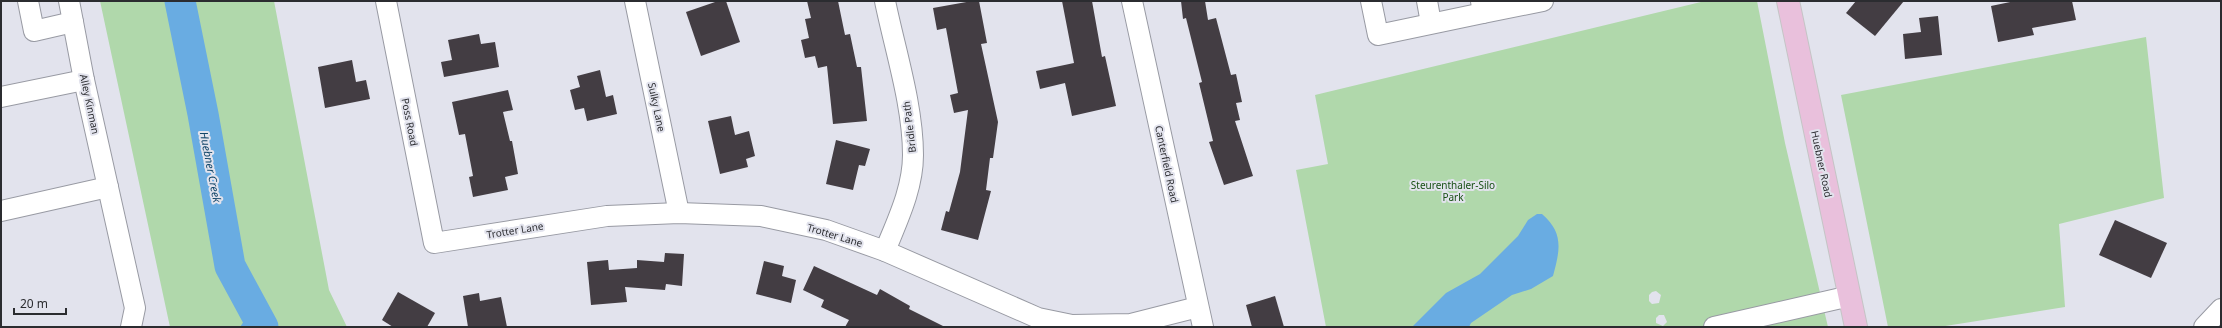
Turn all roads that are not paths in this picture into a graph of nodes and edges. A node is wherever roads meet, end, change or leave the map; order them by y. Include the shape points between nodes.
1 (28, 1) edge
2 (69, 1) edge
3 (386, 1) edge
4 (635, 1) edge
5 (885, 1) edge
6 (1132, 1) edge
7 (1371, 1) edge
8 (1426, 1) edge
9 (1543, 1) edge
10 (1788, 1) edge
11 (1482, 7) edge
12 (73, 22) junction
13 (1431, 23) junction
14 (84, 80) junction
15 (1, 97) edge
16 (108, 187) junction
17 (1, 211) edge
18 (679, 213) junction
19 (434, 243) joint
20 (885, 251) junction
21 (1850, 296) junction
22 (1198, 307) junction
23 (2221, 309) edge
24 (131, 327) edge
25 (1203, 327) edge
26 (1714, 327) edge
27 (1856, 327) edge
28 (2204, 327) edge

1 - 12 street via 34,31
2 - 12 street, Alley Kinman
3 - 19 street, Poss Road
4 - 18 street, Sulky Lane
5 - 20 street, Bridle Path via 910,118 913,156 908,190
6 - 22 street, Canterfield Road
7 - 13 street via 1378,35
8 - 13 street
9 - 11 street
10 - 21 main road, Huebner Road
11 - 13 street
12 - 14 street, Alley Kinman
14 - 15 street
14 - 16 street, Alley Kinman
16 - 17 street
16 - 24 street, Alley Kinman via 136,308
18 - 19 street, Trotter Lane via 607,216
18 - 20 street, Trotter Lane via 761,216 826,230
20 - 22 street, Trotter Lane via 1038,318 1072,325 1131,324
21 - 26 street
21 - 27 main road, Huebner Road
22 - 25 street, Canterfield Road
23 - 28 street

